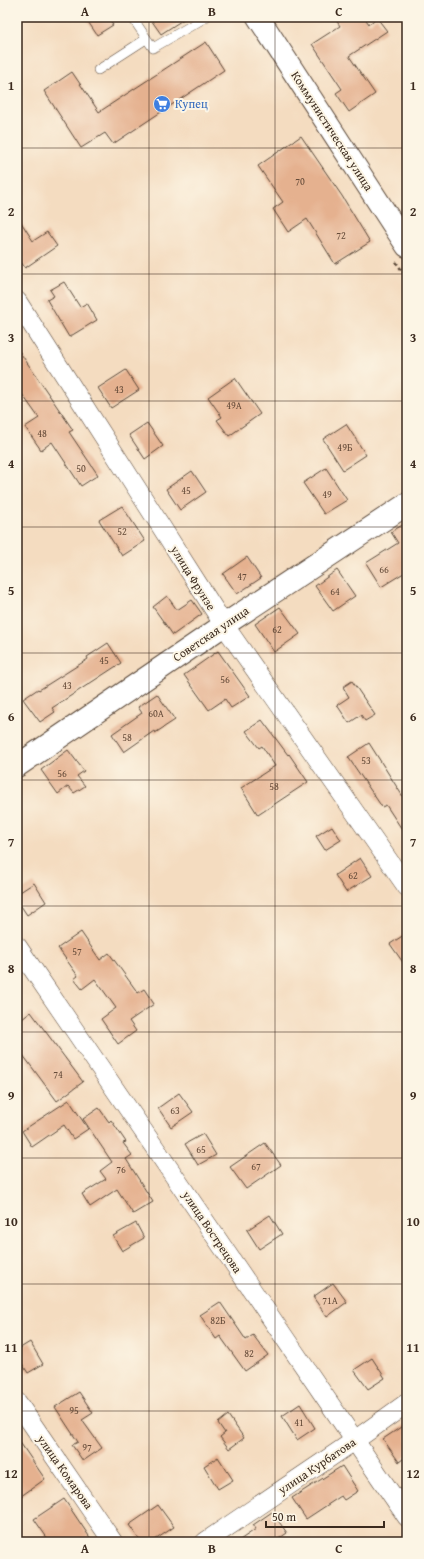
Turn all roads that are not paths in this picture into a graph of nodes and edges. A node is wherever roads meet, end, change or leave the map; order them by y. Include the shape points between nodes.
1 (132, 17) edge
2 (206, 17) edge
3 (258, 17) edge
4 (146, 38) junction
5 (98, 70) dead end
6 (407, 246) edge
7 (17, 300) edge
8 (407, 504) edge
9 (224, 625) junction
10 (17, 766) edge
11 (407, 887) edge
12 (17, 946) edge
13 (17, 1402) edge
14 (407, 1403) edge
15 (354, 1441) junction
16 (407, 1517) edge
17 (113, 1542) edge
18 (205, 1542) edge

1 - 4 lane
2 - 4 lane via 153,48
3 - 6 street, Коммунистическая улица
4 - 5 lane
7 - 9 street, улица Фрунзе
8 - 9 street, Советская улица
9 - 10 street, Советская улица
9 - 11 street, улица Фрунзе
12 - 15 street, улица Вострецова
13 - 17 street, улица Комарова
14 - 15 street, улица Курбатова
15 - 16 street, улица Вострецова
15 - 18 street, улица Курбатова

